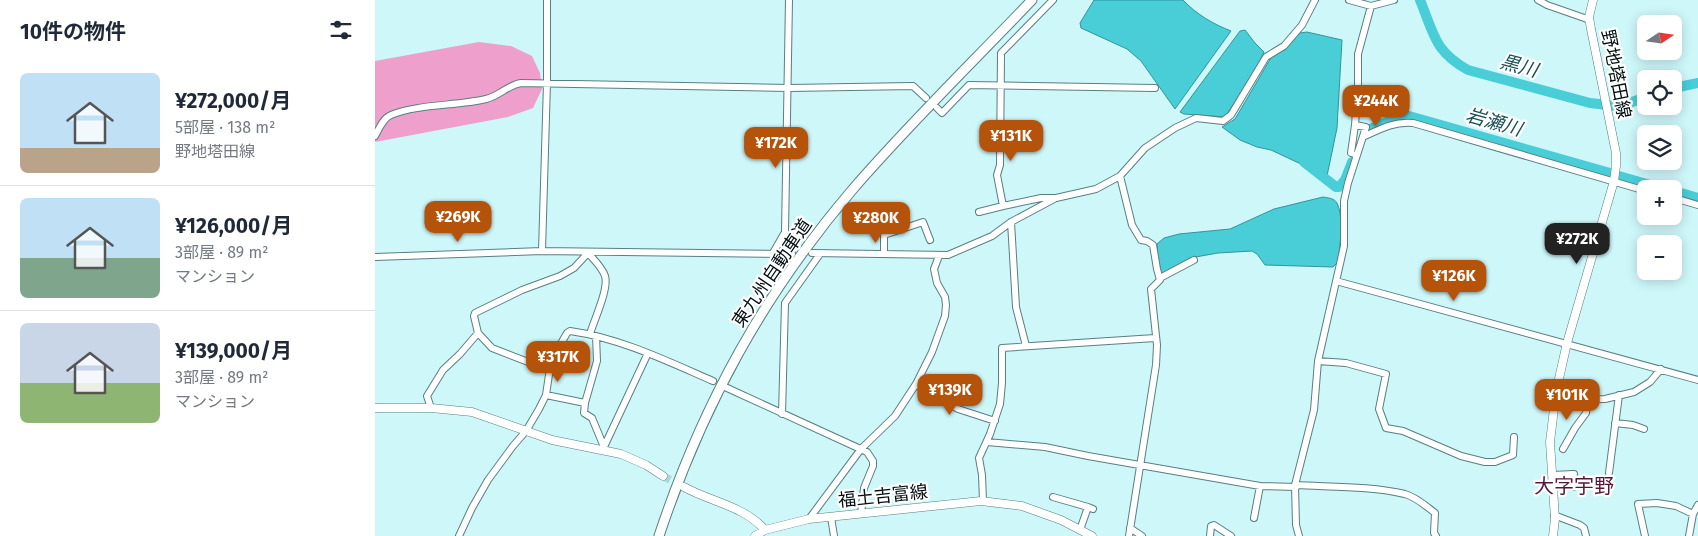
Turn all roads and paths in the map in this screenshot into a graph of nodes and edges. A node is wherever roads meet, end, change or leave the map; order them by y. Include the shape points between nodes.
1 (547, 0) edge
2 (789, 0) edge
3 (1032, 0) edge
4 (1053, 0) edge
5 (1315, 0) edge
6 (1349, 0) edge
7 (1394, 0) edge
8 (1538, 0) edge
9 (1593, 0) edge
10 (1371, 6) junction
11 (1590, 20) junction
12 (547, 84) junction
13 (1000, 86) junction
14 (789, 88) junction
15 (1155, 88) dead end
16 (926, 98) dead end
17 (937, 108) dead end
18 (1355, 125) junction
19 (375, 136) edge
20 (1363, 137) junction
21 (1357, 155) junction
22 (1120, 176) junction
23 (1614, 181) junction
24 (1637, 188) edge
25 (1056, 198) junction
26 (1682, 200) edge
27 (1698, 205) edge
28 (1003, 206) junction
29 (979, 212) dead end
30 (1011, 222) junction
31 (930, 240) dead end
32 (542, 251) junction
33 (588, 253) junction
34 (773, 253) junction
35 (792, 254) dead end
36 (812, 254) dead end
37 (820, 254) junction
38 (884, 254) junction
39 (939, 256) junction
40 (375, 257) edge
41 (1195, 260) dead end
42 (1160, 278) junction
43 (1336, 281) junction
44 (478, 334) junction
45 (593, 335) junction
46 (1155, 338) junction
47 (1567, 343) junction
48 (1026, 346) junction
49 (649, 353) junction
50 (1318, 361) junction
51 (549, 370) junction
52 (1661, 370) junction
53 (1698, 380) edge
54 (713, 381) dead end
55 (916, 384) junction
56 (725, 387) dead end
57 (546, 395) junction
58 (1619, 395) junction
59 (1588, 399) junction
60 (1555, 400) junction
61 (585, 403) junction
62 (375, 408) edge
63 (431, 408) junction
64 (783, 414) junction
65 (995, 420) junction
66 (1615, 423) junction
67 (1644, 429) dead end
68 (526, 431) junction
69 (1514, 437) dead end
70 (987, 442) junction
71 (603, 448) junction
72 (861, 449) junction
73 (1563, 449) dead end
74 (1141, 465) junction
75 (1609, 473) dead end
76 (1552, 475) junction
77 (663, 476) tunnel mouth
78 (1260, 486) junction
79 (1296, 486) junction
80 (684, 487) tunnel mouth
81 (1573, 487) dead end
82 (1053, 497) dead end
83 (983, 501) junction
84 (1698, 506) edge
85 (861, 514) junction
86 (1693, 514) junction
87 (1554, 515) junction
88 (831, 517) junction
89 (1254, 518) dead end
90 (809, 519) junction
91 (1130, 528) junction
92 (765, 530) junction
93 (1080, 530) junction
94 (459, 536) edge
95 (659, 536) edge
96 (755, 536) edge
97 (834, 536) edge
98 (1092, 536) edge
99 (1129, 536) edge
100 (1143, 536) edge
101 (1210, 536) edge
102 (1231, 536) edge
103 (1299, 536) edge
104 (1435, 536) edge
105 (1553, 536) edge
106 (1586, 536) edge
107 (1645, 536) edge
108 (1689, 536) edge

1 - 12 street
2 - 14 street
3 - 95 highway, 東九州自動車道 via 883,155 822,227 786,276 756,321 715,395 684,466
4 - 13 street via 1001,53
5 - 22 street via 1303,25 1284,46 1266,57 1231,115 1223,121 1196,118 1175,128 1145,148
6 - 10 street
7 - 10 street
8 - 11 street
9 - 11 main road, 野地塔田線
10 - 18 street via 1358,54
11 - 23 main road, 野地塔田線 via 1616,153
12 - 14 street
12 - 19 street via 514,84 489,98 390,115
12 - 32 street
13 - 15 street
13 - 17 street via 969,85 942,113
13 - 28 street via 1000,165 997,175
14 - 16 street via 913,86
14 - 34 street via 785,232
18 - 20 street via 1366,127
18 - 21 street via 1351,153
20 - 21 street
20 - 23 street via 1392,124 1413,123
21 - 43 street via 1344,201 1344,246
22 - 25 street via 1096,189
22 - 42 street via 1132,225 1141,240 1153,245
23 - 24 street
23 - 47 main road, 野地塔田線
25 - 28 street
25 - 30 street
26 - 27 street
28 - 29 street
30 - 39 street via 992,236
30 - 48 street via 1016,307
31 - 38 street via 923,222 884,235
32 - 33 street
32 - 40 street
33 - 34 street
33 - 44 street via 574,268 560,276 475,313
33 - 45 street via 599,264 605,277
34 - 35 street
36 - 37 street
37 - 38 street
37 - 64 street via 785,303
38 - 39 street
39 - 55 street via 934,269 945,297 945,316
41 - 42 street
42 - 46 street via 1151,290
43 - 47 street
43 - 50 street
44 - 51 street via 492,348
44 - 63 street via 436,379 427,396
45 - 49 street
45 - 51 street via 567,333
45 - 61 street via 597,361
46 - 48 street
46 - 74 street via 1156,365
47 - 52 street
47 - 60 main road, 野地塔田線
48 - 65 street via 1002,348 1000,404
49 - 54 street
49 - 71 street
50 - 69 street via 1346,363 1386,374 1379,409 1386,428 1403,431 1461,456 1485,462 1513,455
50 - 79 street via 1314,410
51 - 57 street
52 - 53 street
52 - 58 street via 1634,392
55 - 65 street via 959,409
55 - 72 street via 895,416
56 - 64 street
57 - 61 street
57 - 68 street
58 - 59 street
58 - 66 street
59 - 60 street
59 - 73 street via 1586,413
60 - 76 main road, 野地塔田線 via 1550,442
61 - 71 street via 584,413 592,418
62 - 63 main road
63 - 68 main road via 472,412
64 - 72 street
65 - 70 street
66 - 67 street
66 - 75 street
68 - 71 main road via 552,440
68 - 94 street via 488,480
70 - 74 street via 1045,447
70 - 83 street via 979,458
71 - 77 main road
72 - 85 street via 873,461
72 - 90 street
74 - 78 street
74 - 91 street
76 - 81 street via 1573,474
76 - 87 main road, 野地塔田線
78 - 79 street
78 - 89 street
79 - 103 street
79 - 104 street via 1362,488 1407,495 1435,513
80 - 92 main road via 742,512
82 - 93 street via 1091,508
83 - 85 main road, 福土吉富線
83 - 93 main road, 福土吉富線 via 1022,506
84 - 86 street
85 - 88 main road, 福土吉富線
86 - 107 street via 1676,506 1637,504
86 - 108 street
87 - 105 main road, 野地塔田線
87 - 106 street via 1580,525
88 - 90 main road, 福土吉富線
88 - 97 street
90 - 92 main road, 福土吉富線
91 - 99 street
91 - 100 street
92 - 96 main road, 福土吉富線
93 - 98 main road, 福土吉富線
101 - 102 street via 1214,525

